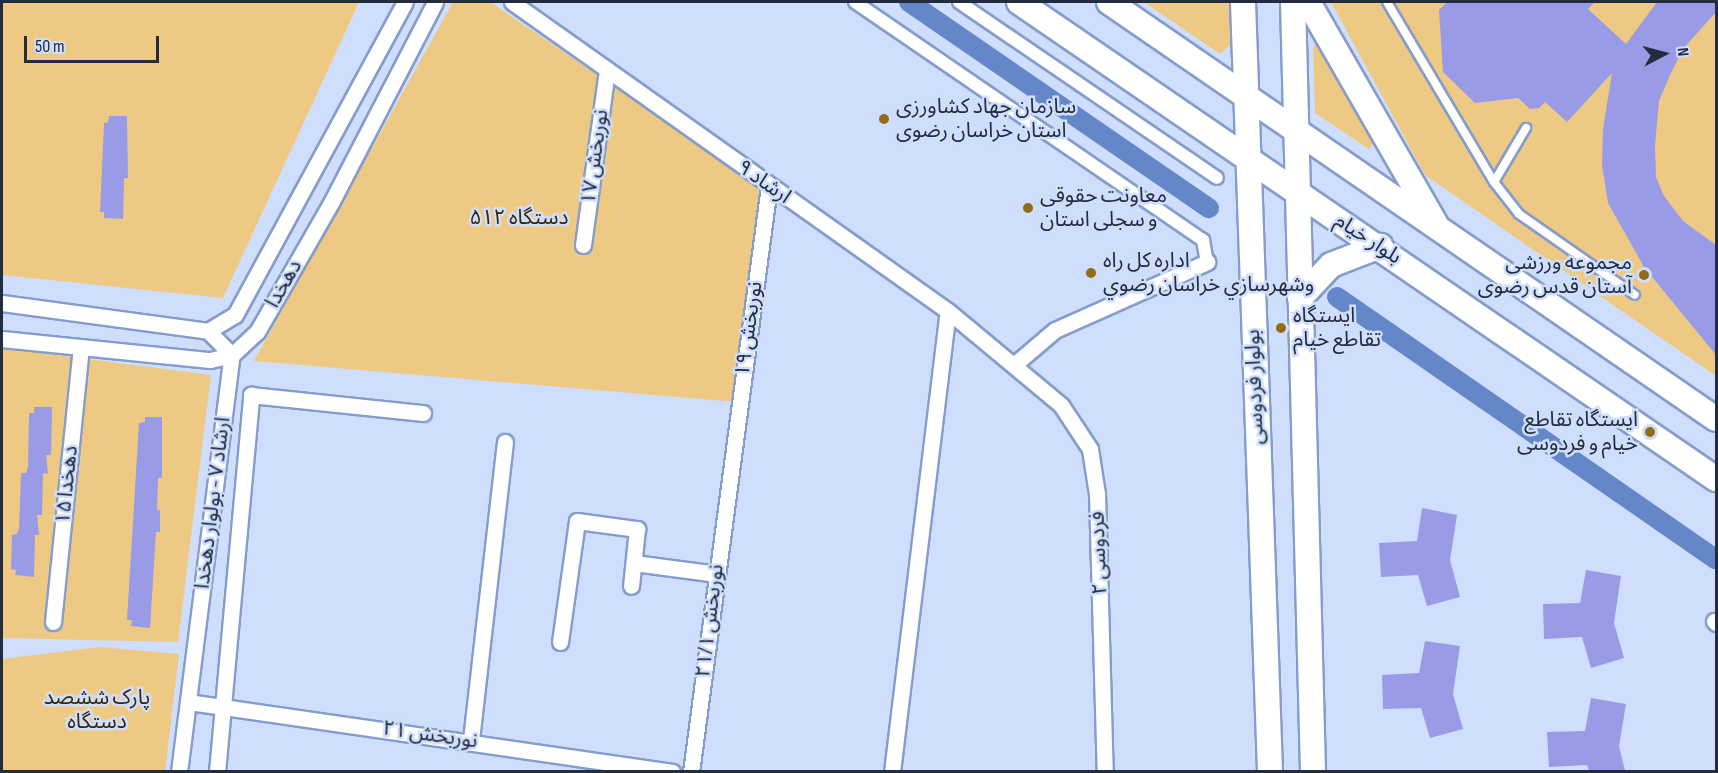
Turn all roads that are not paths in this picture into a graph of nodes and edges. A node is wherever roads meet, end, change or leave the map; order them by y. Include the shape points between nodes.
1 (405, 2) edge
2 (435, 2) edge
3 (512, 2) edge
4 (855, 2) edge
5 (959, 2) edge
6 (1019, 2) edge
7 (1109, 2) edge
8 (1243, 2) edge
9 (1293, 2) edge
10 (1308, 2) edge
11 (1387, 2) edge
12 (607, 70) junction
13 (1246, 95) junction
14 (1526, 128) dead end
15 (1296, 131) junction
16 (1246, 157) junction
17 (1217, 178) dead end
18 (1494, 182) junction
19 (769, 186) junction
20 (1297, 194) junction
21 (1437, 228) junction
22 (584, 245) dead end
23 (1380, 246) junction
24 (1207, 262) joint
25 (1635, 295) dead end
26 (1300, 298) junction
27 (2, 303) edge
28 (948, 311) junction
29 (208, 331) junction
30 (2, 339) edge
31 (81, 347) junction
32 (232, 355) junction
33 (1015, 364) junction
34 (423, 413) dead end
35 (1716, 419) edge
36 (505, 442) dead end
37 (730, 471) joint
38 (1716, 479) edge
39 (634, 563) junction
40 (717, 574) junction
41 (631, 586) dead end
42 (52, 622) dead end
43 (560, 642) dead end
44 (188, 702) junction
45 (223, 705) junction
46 (471, 740) junction
47 (179, 771) edge
48 (217, 771) edge
49 (672, 771) edge
50 (691, 771) edge
51 (892, 771) edge
52 (1105, 771) edge
53 (1270, 771) edge
54 (1313, 771) edge

1 - 29 street, دهخدا via 235,315
2 - 32 street, دهخدا via 332,201 262,322
3 - 12 street, ارشاد ۹
4 - 24 street via 1203,240
5 - 17 street
6 - 16 main road, بلوار خیام
7 - 13 main road
8 - 13 main road, بولوار فردوسی
9 - 15 main road
10 - 21 main road
11 - 18 lane
12 - 19 street, ارشاد ۹
12 - 22 street, نوربخش ۱۷
13 - 15 main road
13 - 16 main road, بولوار فردوسی
14 - 18 lane
15 - 20 main road
15 - 21 main road
16 - 20 main road, بلوار خیام
16 - 53 main road, بولوار فردوسی
18 - 25 lane via 1519,214
19 - 28 street, ارشاد ۹
19 - 37 street, نوربخش ۱۹
20 - 23 main road, بلوار خیام
20 - 26 main road
21 - 35 main road
23 - 26 main road via 1331,265
23 - 38 main road, بلوار خیام
24 - 33 street via 1055,330
26 - 54 main road
27 - 29 street
28 - 33 street, ارشاد ۹
28 - 51 street
29 - 32 street
30 - 31 street
31 - 32 street via 210,360
31 - 42 street, دهخدا ۱۵
32 - 44 street, ارشاد ۷ - بولوار دهخدا
33 - 52 street, فردوسی ۲ via 1061,405 1090,449 1097,494
34 - 45 street via 251,395
36 - 46 street
37 - 40 street, نوربخش ۲۱/۱
39 - 40 street
39 - 41 street
39 - 43 street via 638,529 577,521
40 - 50 street, نوربخش ۲۱/۱
44 - 45 street, نوربخش ۲۱
44 - 47 street, ارشاد ۷ - بولوار دهخدا
45 - 46 street, نوربخش ۲۱
45 - 48 street
46 - 49 street, نوربخش ۲۱

